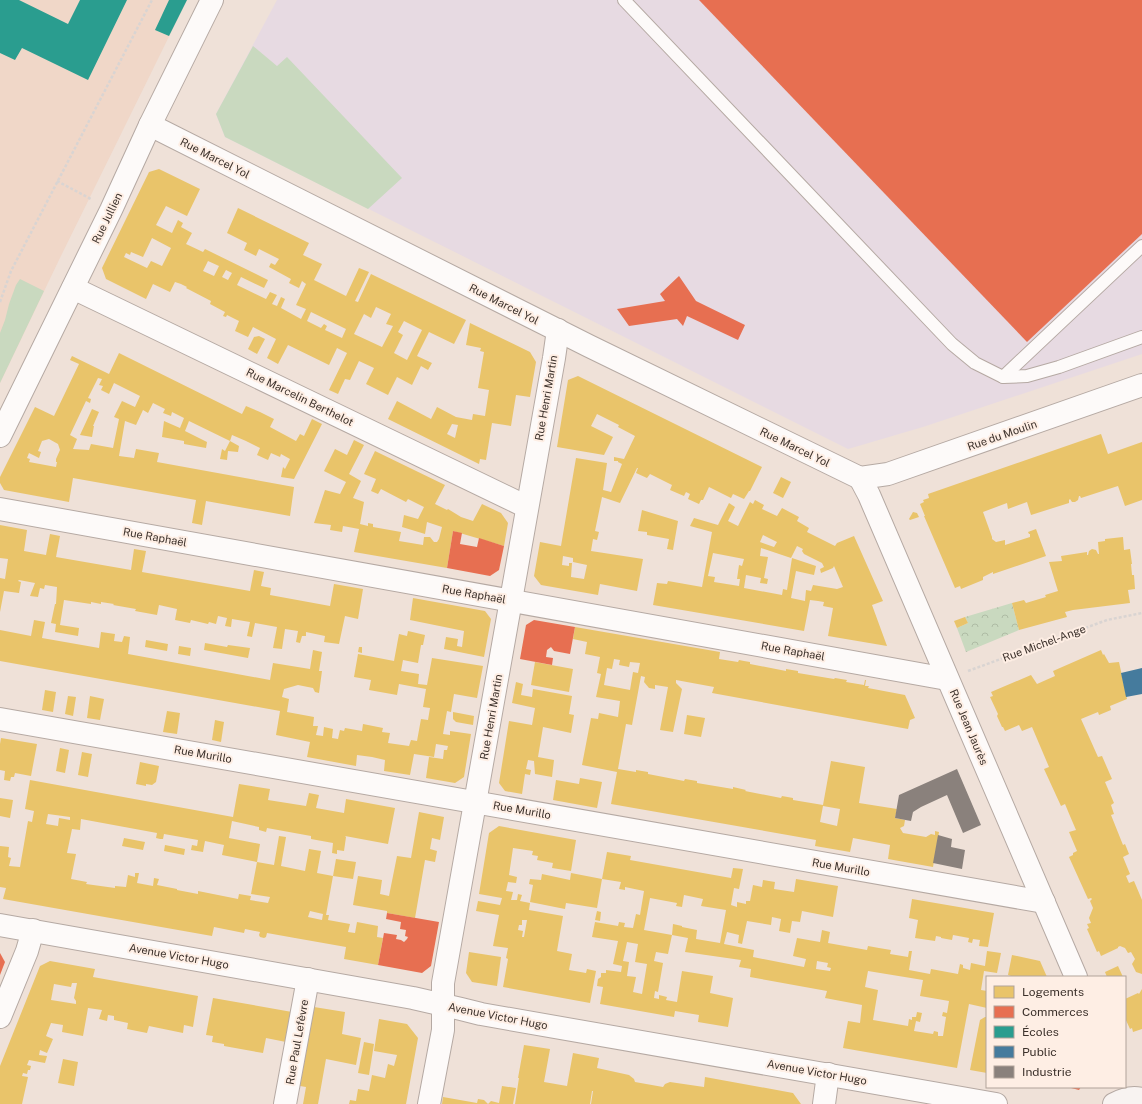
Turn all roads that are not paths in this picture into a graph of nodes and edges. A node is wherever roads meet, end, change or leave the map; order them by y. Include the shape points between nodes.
1 (212, 0) edge
2 (624, 0) edge
3 (150, 126) junction
4 (1142, 246) edge
5 (73, 288) junction
6 (558, 330) junction
7 (1142, 337) edge
8 (1003, 377) junction
9 (1142, 385) edge
10 (0, 436) edge
11 (860, 478) junction
12 (527, 507) junction
13 (0, 509) edge
14 (511, 601) junction
15 (947, 679) junction
16 (0, 719) edge
17 (475, 802) junction
18 (1044, 902) junction
19 (0, 925) edge
20 (33, 930) junction
21 (1076, 976) edge
22 (308, 979) junction
23 (443, 1004) junction
24 (0, 1017) edge
25 (828, 1074) junction
26 (285, 1104) edge
27 (429, 1104) edge
28 (824, 1104) edge
29 (996, 1104) edge

1 - 3 street, Rue Jullien
2 - 8 lane via 952,344 975,363
3 - 5 street, Rue Jullien
3 - 6 street, Rue Marcel Yol
4 - 8 lane
5 - 10 street, Rue Jullien
5 - 12 street, Rue Marcelin Berthelot
6 - 11 street, Rue Marcel Yol
6 - 12 street, Rue Henri Martin
7 - 8 lane via 1059,367 1027,376
9 - 11 street, Rue du Moulin via 888,474
11 - 15 street, Rue Jean Jaurès
12 - 14 street, Rue Henri Martin
13 - 14 street, Rue Raphaël
14 - 15 street, Rue Raphaël
14 - 17 street, Rue Henri Martin
15 - 18 street, Rue Jean Jaurès
16 - 17 street, Rue Murillo
17 - 18 street, Rue Murillo
17 - 23 street, Rue Henri Martin via 443,983
18 - 21 street, Rue Jean Jaurès
19 - 20 street, Avenue Victor Hugo
20 - 22 street, Avenue Victor Hugo
20 - 24 street
22 - 23 street, Avenue Victor Hugo
22 - 26 street, Rue Paul Lefèvre
23 - 25 street, Avenue Victor Hugo via 481,1014
23 - 27 street, Rue Henri Martin via 443,1030
25 - 28 street
25 - 29 street, Avenue Victor Hugo

